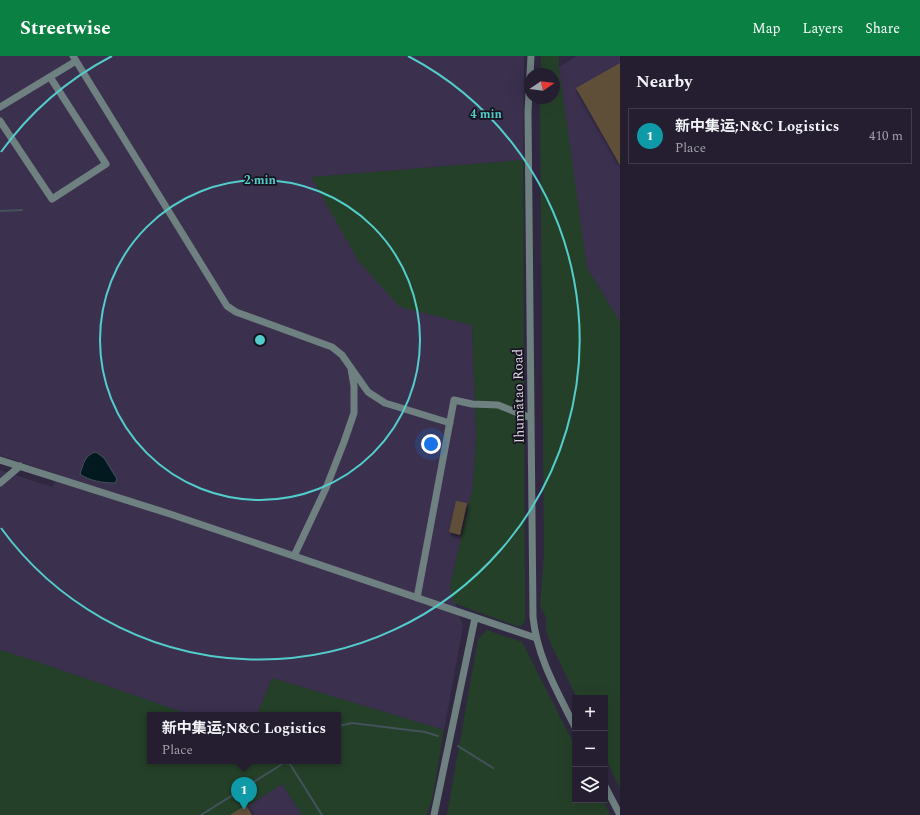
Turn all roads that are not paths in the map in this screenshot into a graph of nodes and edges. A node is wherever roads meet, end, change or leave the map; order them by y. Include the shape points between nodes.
1 (531, 56) edge
2 (74, 59) edge
3 (50, 77) junction
4 (0, 107) edge
5 (0, 121) edge
6 (350, 365) junction
7 (531, 418) junction
8 (450, 423) junction
9 (0, 460) edge
10 (20, 466) junction
11 (0, 484) edge
12 (294, 556) junction
13 (417, 598) junction
14 (475, 618) junction
15 (536, 638) junction
16 (572, 721) edge
17 (608, 792) edge
18 (434, 815) edge
19 (620, 815) edge

1 - 7 street, Ihumātao Road via 528,120
2 - 3 street
2 - 6 street via 227,306 236,312 332,347 342,354
3 - 4 street
3 - 5 street via 106,164 52,199
6 - 8 street via 368,392 385,404
6 - 12 street via 354,386 354,413 326,488
7 - 8 street via 498,405 454,400
7 - 15 street, Ihumātao Road
8 - 13 street
9 - 10 street
10 - 11 street
10 - 12 street
12 - 13 street
13 - 14 street
14 - 15 street
14 - 18 street
15 - 16 street, Ihumātao Road via 546,669
17 - 19 street

